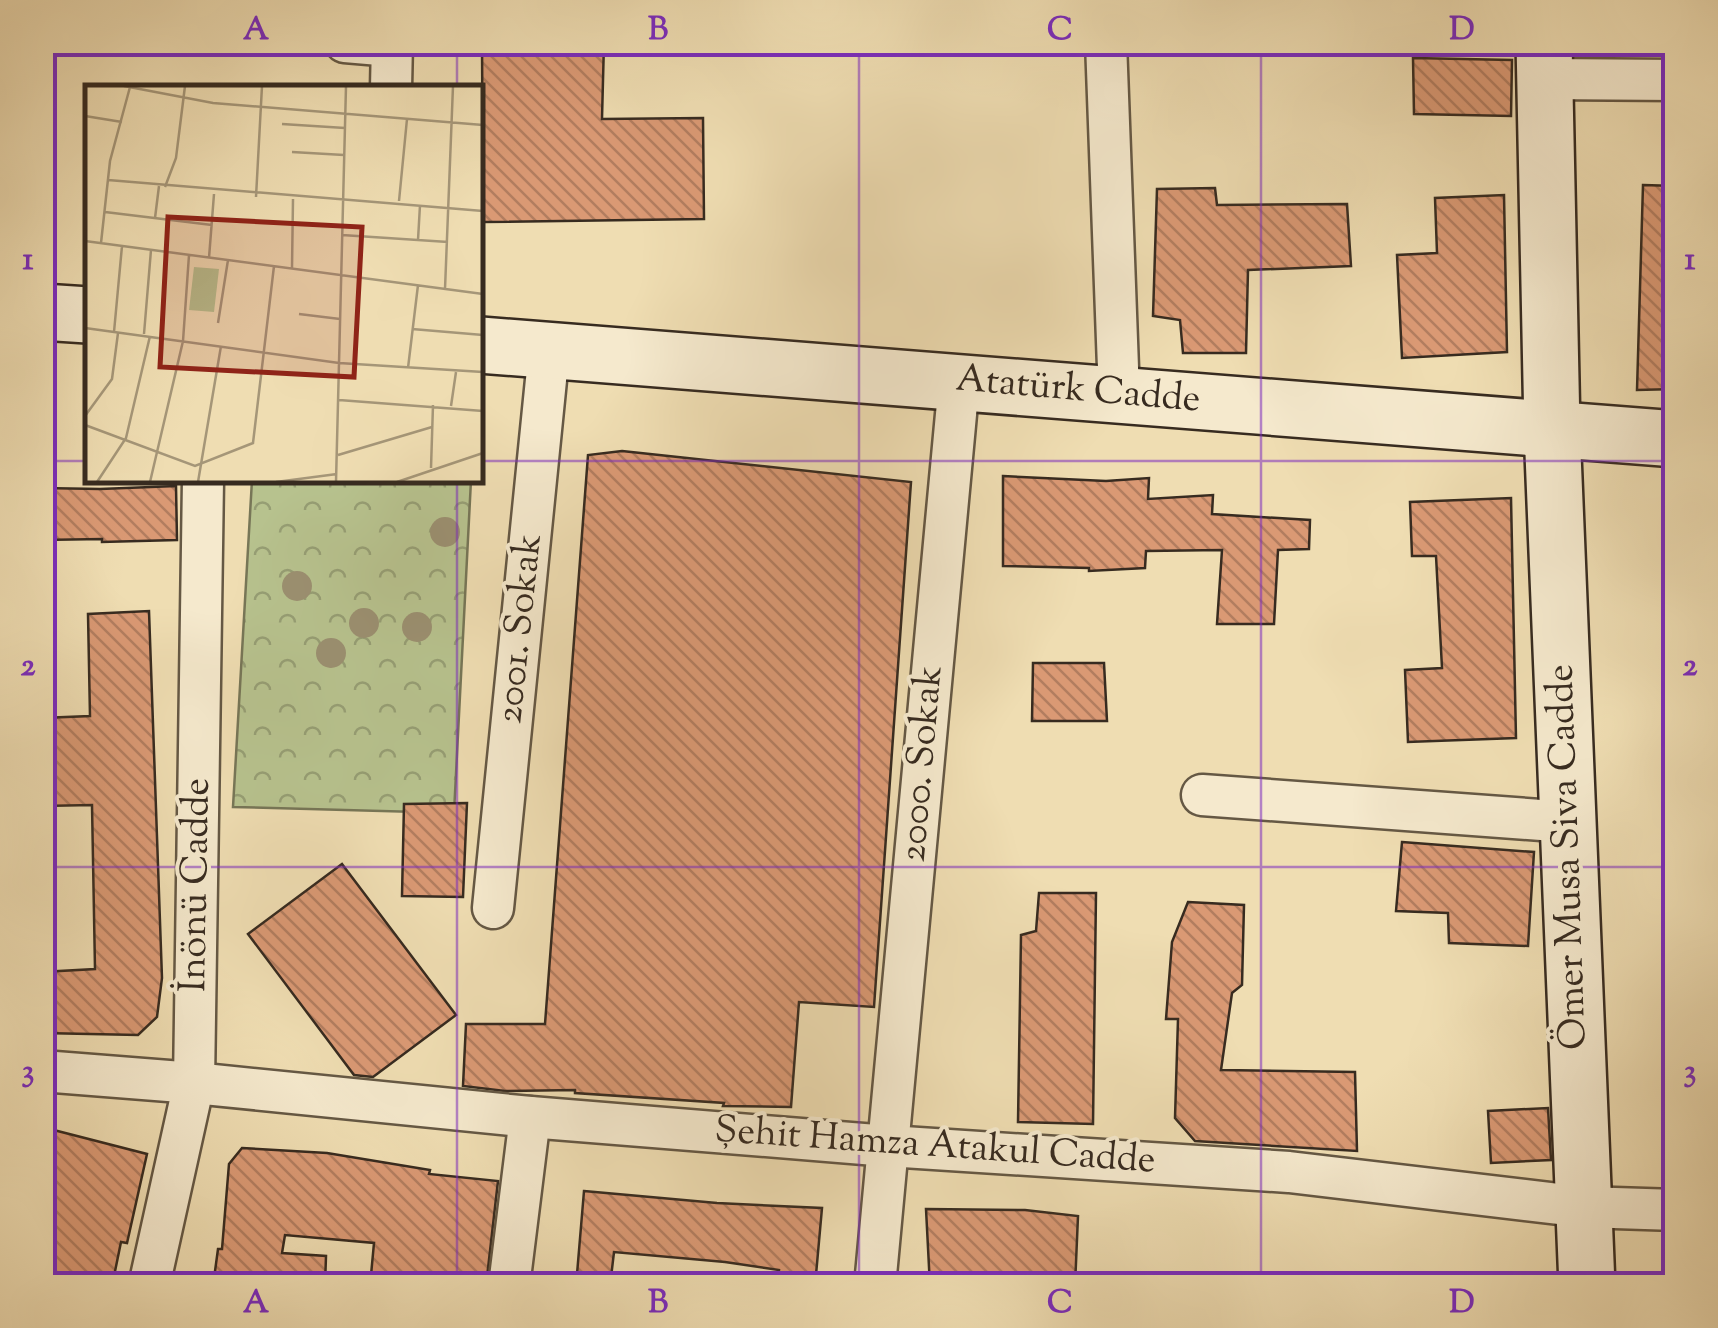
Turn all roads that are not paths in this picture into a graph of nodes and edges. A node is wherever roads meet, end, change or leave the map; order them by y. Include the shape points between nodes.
1 (345, 42) edge
2 (1106, 42) edge
3 (392, 44) edge
4 (1544, 61) edge
5 (1676, 80) edge
6 (390, 85) edge
7 (42, 312) edge
8 (85, 315) edge
9 (482, 345) edge
10 (549, 350) junction
11 (959, 382) junction
12 (1119, 394) junction
13 (1552, 429) junction
14 (1676, 439) edge
15 (203, 482) edge
16 (1202, 795) dead end
17 (1568, 822) junction
18 (494, 908) dead end
19 (42, 1071) edge
20 (194, 1083) junction
21 (530, 1117) junction
22 (888, 1146) junction
23 (1584, 1207) junction
24 (1676, 1210) edge
25 (149, 1286) edge
26 (509, 1286) edge
27 (875, 1286) edge
28 (1587, 1286) edge

1 - 3 street
2 - 12 street
3 - 6 street
4 - 5 street
4 - 13 main road, Ömer Musa Siva Cadde
7 - 8 main road
9 - 10 main road, Atatürk Cadde
10 - 11 main road, Atatürk Cadde
10 - 18 street, 2001. Sokak
11 - 12 main road, Atatürk Cadde
11 - 22 street, 2000. Sokak
12 - 13 main road, Atatürk Cadde
13 - 14 main road, Atatürk Cadde
13 - 17 main road, Ömer Musa Siva Cadde
15 - 20 street, İnönü Cadde
16 - 17 street
17 - 23 main road, Ömer Musa Siva Cadde
19 - 20 street, Şehit Hamza Atakul Cadde
20 - 21 street, Şehit Hamza Atakul Cadde
20 - 25 street, İnönü Cadde
21 - 22 street, Şehit Hamza Atakul Cadde
21 - 26 street
22 - 23 street, Şehit Hamza Atakul Cadde via 1289,1172
22 - 27 street, 2000. Sokak
23 - 24 street, Şehit Hamza Atakul Cadde
23 - 28 main road, Ömer Musa Siva Cadde

